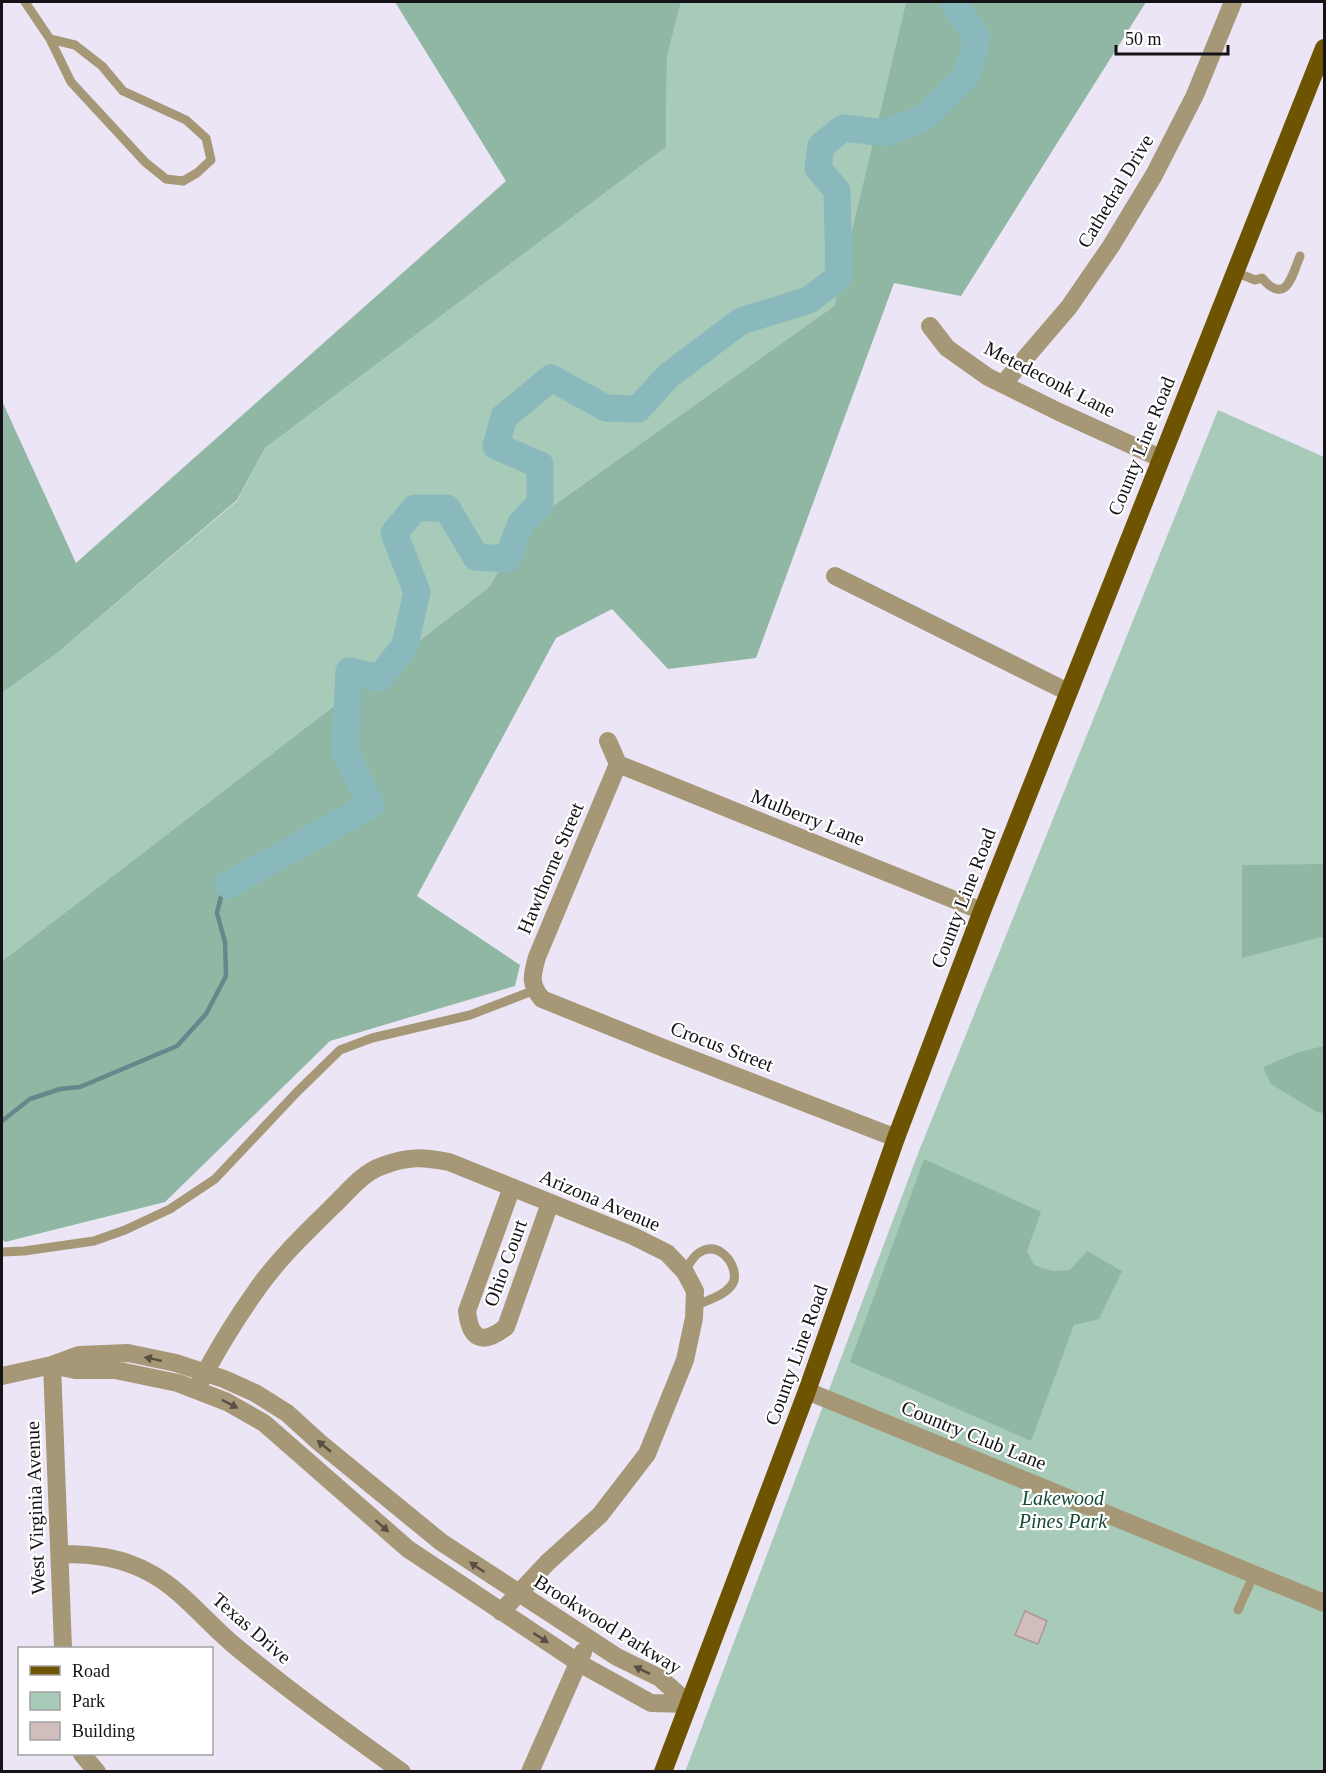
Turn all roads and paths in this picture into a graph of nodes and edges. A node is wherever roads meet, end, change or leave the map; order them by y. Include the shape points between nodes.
1 (25, 2) edge
2 (1233, 2) edge
3 (50, 39) junction
4 (1324, 48) edge
5 (1300, 256) dead end
6 (1235, 272) junction
7 (930, 326) dead end
8 (1003, 384) junction
9 (1160, 458) junction
10 (835, 576) dead end
11 (1068, 692) junction
12 (608, 741) dead end
13 (618, 764) junction
14 (981, 911) junction
15 (535, 990) junction
16 (896, 1138) junction
17 (512, 1187) junction
18 (550, 1203) junction
19 (2, 1251) edge
20 (685, 1272) junction
21 (694, 1306) junction
22 (52, 1365) junction
23 (205, 1373) junction
24 (2, 1376) edge
25 (196, 1390) junction
26 (807, 1391) junction
27 (60, 1554) junction
28 (1254, 1574) junction
29 (517, 1594) junction
30 (1324, 1603) edge
31 (1238, 1610) dead end
32 (501, 1612) junction
33 (589, 1640) junction
34 (63, 1647) edge
35 (579, 1663) junction
36 (689, 1704) junction
37 (83, 1755) edge
38 (97, 1772) edge
39 (402, 1772) edge
40 (530, 1772) edge
41 (663, 1772) edge

1 - 3 lane
2 - 8 street, Cathedral Drive via 1195,95 1154,176 1069,307
3 - 3 lane via 71,82 145,162 166,178 183,181 210,160 206,138 186,120 123,90 102,66 75,45
4 - 6 main road, County Line Road
5 - 6 lane via 1288,285 1278,290 1259,286 1255,280
6 - 9 main road, County Line Road
7 - 8 street, Metedeconk Lane via 947,348
8 - 9 street, Metedeconk Lane
9 - 11 main road, County Line Road
10 - 11 street
11 - 14 main road, County Line Road
12 - 13 street
13 - 14 street, Mulberry Lane
13 - 15 street, Hawthorne Street via 537,957 532,974
14 - 16 main road, County Line Road
15 - 16 street, Crocus Street via 542,999
15 - 19 lane via 470,1015 372,1038 340,1050 215,1179 170,1209 94,1241
16 - 26 main road, County Line Road
17 - 18 street, Arizona Avenue
17 - 18 street, Ohio Court via 467,1311 469,1327 475,1335 495,1336 506,1327
17 - 23 street, Arizona Avenue via 449,1162 421,1157 381,1166 365,1174 259,1287
18 - 20 street, Arizona Avenue via 667,1253
20 - 21 street, Arizona Avenue via 695,1291
20 - 21 lane via 698,1251 710,1248 719,1251 735,1269 733,1285
21 - 29 street, Arizona Avenue via 685,1360 647,1454 600,1515
23 -> 22 street, Brookwood Parkway via 128,1353 79,1354
22 - 24 street, Brookwood Parkway
22 - 25 street, Brookwood Parkway via 75,1370 116,1370
22 - 27 street, West Virginia Avenue
23 - 25 street, Arizona Avenue
29 -> 23 street, Brookwood Parkway via 441,1542 287,1413 255,1393
25 -> 32 street, Brookwood Parkway via 264,1423 408,1549
26 - 28 street, Country Club Lane
26 - 36 main road, County Line Road
27 - 34 street, West Virginia Avenue
27 - 39 street, Texas Drive via 97,1554 153,1574 321,1714
28 - 30 street, Country Club Lane
28 - 31 lane
29 - 32 street, Arizona Avenue
29 - 33 street, Brookwood Parkway
32 -> 35 street, Brookwood Parkway
33 - 35 street
36 -> 33 street, Brookwood Parkway via 660,1678
35 - 36 street, Brookwood Parkway via 651,1702
35 - 40 street
36 - 41 main road, County Line Road
37 - 38 street

